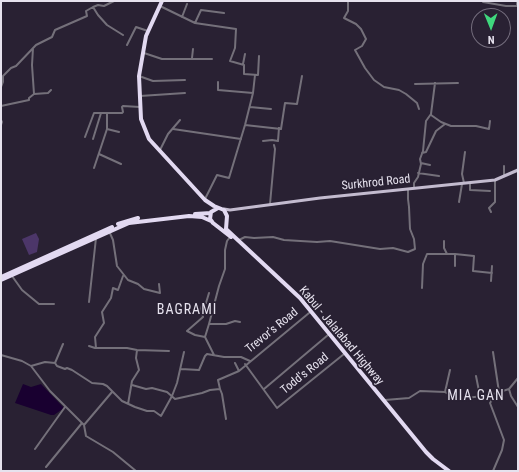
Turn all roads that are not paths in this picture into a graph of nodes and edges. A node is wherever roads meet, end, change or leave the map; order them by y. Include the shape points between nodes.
1 (114, 1) edge
2 (162, 1) edge
3 (348, 1) edge
4 (517, 1) edge
5 (483, 2) edge
6 (187, 4) dead end
7 (93, 6) junction
8 (159, 6) junction
9 (224, 13) dead end
10 (182, 17) junction
11 (195, 23) junction
12 (148, 31) junction
13 (123, 35) dead end
14 (126, 45) dead end
15 (34, 48) junction
16 (193, 49) dead end
17 (142, 53) junction
18 (245, 54) dead end
19 (260, 56) dead end
20 (192, 58) junction
21 (212, 59) dead end
22 (243, 64) junction
23 (255, 75) junction
24 (139, 76) junction
25 (302, 76) dead end
26 (185, 80) dead end
27 (218, 82) dead end
28 (434, 83) junction
29 (458, 83) dead end
30 (415, 84) dead end
31 (1, 87) edge
32 (51, 90) dead end
33 (184, 93) dead end
34 (253, 93) junction
35 (34, 94) junction
36 (140, 96) junction
37 (1, 106) edge
38 (250, 106) junction
39 (140, 108) junction
40 (271, 109) dead end
41 (420, 109) dead end
42 (101, 113) junction
43 (107, 113) junction
44 (431, 115) junction
45 (1, 120) edge
46 (180, 120) dead end
47 (490, 121) dead end
48 (445, 124) junction
49 (1, 125) edge
50 (246, 125) junction
51 (279, 128) junction
52 (107, 129) junction
53 (173, 129) junction
54 (119, 132) dead end
55 (85, 137) dead end
56 (93, 139) dead end
57 (241, 139) junction
58 (263, 141) dead end
59 (274, 145) dead end
60 (160, 152) junction
61 (465, 152) dead end
62 (422, 153) junction
63 (99, 154) junction
64 (421, 162) junction
65 (121, 164) dead end
66 (430, 165) dead end
67 (504, 166) dead end
68 (94, 168) dead end
69 (518, 170) edge
70 (418, 173) junction
71 (439, 176) dead end
72 (504, 177) junction
73 (495, 180) junction
74 (470, 183) junction
75 (463, 184) junction
76 (414, 188) junction
77 (408, 189) junction
78 (490, 191) dead end
79 (205, 200) junction
80 (459, 202) dead end
81 (210, 204) junction
82 (270, 204) junction
83 (220, 208) junction
84 (234, 210) junction
85 (211, 212) junction
86 (491, 212) dead end
87 (173, 216) junction
88 (226, 218) junction
89 (212, 222) junction
90 (108, 230) junction
91 (230, 236) junction
92 (96, 237) junction
93 (238, 240) junction
94 (444, 241) dead end
95 (448, 254) junction
96 (455, 254) junction
97 (39, 262) junction
98 (455, 266) dead end
99 (492, 266) dead end
100 (13, 274) junction
101 (492, 274) junction
102 (123, 276) junction
103 (1, 277) edge
104 (1, 280) edge
105 (491, 281) dead end
106 (159, 284) dead end
107 (422, 288) dead end
108 (210, 293) dead end
109 (89, 302) dead end
110 (54, 304) dead end
111 (309, 312) junction
112 (240, 322) dead end
113 (209, 324) junction
114 (328, 335) junction
115 (205, 337) junction
116 (63, 344) dead end
117 (89, 346) dead end
118 (96, 348) junction
119 (137, 350) junction
120 (169, 351) dead end
121 (184, 352) dead end
122 (493, 352) dead end
123 (344, 354) junction
124 (1, 355) edge
125 (214, 355) junction
126 (250, 361) junction
127 (55, 363) junction
128 (235, 363) dead end
129 (246, 364) junction
130 (31, 366) junction
131 (181, 369) junction
132 (239, 370) junction
133 (450, 370) dead end
134 (476, 376) dead end
135 (518, 378) edge
136 (132, 385) junction
137 (220, 389) junction
138 (264, 389) junction
139 (509, 389) junction
140 (112, 392) junction
141 (445, 392) junction
142 (498, 392) junction
143 (490, 395) junction
144 (172, 396) junction
145 (480, 396) junction
146 (385, 400) junction
147 (128, 404) junction
148 (65, 407) junction
149 (518, 407) edge
150 (226, 418) dead end
151 (83, 424) junction
152 (36, 449) dead end
153 (46, 467) dead end
154 (136, 471) edge
155 (445, 471) edge
156 (449, 471) edge
157 (493, 471) edge

1 - 7 street via 104,6
2 - 8 highway
3 - 41 street via 348,11 344,18 361,29 366,39 362,46 355,50 365,68 374,80 406,94
4 - 5 street via 516,6
6 - 10 street
7 - 13 street via 107,25
7 - 15 street via 86,10 87,16 55,30 52,37
8 - 10 street
8 - 12 highway
9 - 11 street via 202,10
10 - 11 street
11 - 22 street via 236,29 235,48 230,61
12 - 14 street via 136,27
12 - 17 highway
15 - 31 street via 4,76
15 - 35 street
16 - 20 street
17 - 20 street via 162,59
17 - 24 highway
18 - 22 street
19 - 23 street via 258,75
20 - 21 street
22 - 23 street via 244,73
23 - 34 street
24 - 26 street via 153,81
24 - 36 highway
25 - 51 street via 297,104 285,103
27 - 34 street via 218,90
28 - 29 street
28 - 30 street
28 - 44 street
32 - 35 street via 48,93
33 - 36 street
34 - 38 street
35 - 37 street via 29,100
36 - 39 highway
38 - 40 street
38 - 50 street
39 - 43 street via 123,106 122,113
39 - 60 highway via 145,133
42 - 43 street
42 - 55 street via 94,113
42 - 56 street
43 - 52 street
44 - 48 street
44 - 62 street via 426,121
45 - 49 street
46 - 53 street
47 - 48 street via 489,129
48 - 62 street via 436,131 426,153
50 - 51 street
50 - 57 street
51 - 58 street via 278,141
52 - 54 street
52 - 63 street
53 - 57 street
53 - 60 street
57 - 79 street via 229,178 217,175
59 - 82 street
60 - 79 highway
61 - 75 street
62 - 64 street
63 - 65 street
63 - 68 street
64 - 66 street
64 - 70 street
67 - 72 street
69 - 72 main road, Surkhrod Road
70 - 71 street
70 - 76 street
72 - 73 main road, Surkhrod Road
73 - 74 main road, Surkhrod Road
73 - 86 street via 495,202 490,208
74 - 75 main road, Surkhrod Road
74 - 78 street via 470,190
75 - 76 main road, Surkhrod Road
75 - 80 street
76 - 77 main road, Surkhrod Road
77 - 82 main road, Surkhrod Road
77 - 93 street via 410,229 415,249 408,252 330,241 284,240 273,237 245,237
79 - 81 highway
81 - 83 highway
81 - 85 highway
82 - 84 main road, Surkhrod Road
83 - 84 main road, Surkhrod Road
83 - 85 highway, Kabul - Jalalabad Highway
83 - 88 highway, Kabul - Jalalabad Highway via 226,212
84 - 88 main road
85 - 87 highway, Kabul - Jalalabad Highway
85 - 89 highway
87 - 89 highway, Kabul - Jalalabad Highway via 196,216
87 - 90 highway, Kabul - Jalalabad Highway via 137,221
88 - 89 highway, Kabul - Jalalabad Highway via 221,224
88 - 93 highway, Kabul - Jalalabad Highway via 226,229
89 - 91 highway, Kabul - Jalalabad Highway
90 - 92 highway, Kabul - Jalalabad Highway
90 - 97 highway, Kabul - Jalalabad Highway
90 - 102 street via 113,240 117,266
91 - 111 highway, Kabul - Jalalabad Highway
91 - 113 street via 227,241 225,269
92 - 97 highway, Kabul - Jalalabad Highway
92 - 109 street
93 - 146 highway, Kabul - Jalalabad Highway via 300,298
94 - 95 street via 444,248
95 - 96 street
95 - 107 street via 427,254 423,266
96 - 98 street
96 - 101 street via 474,256 473,271
97 - 100 highway, Kabul - Jalalabad Highway
99 - 101 street
100 - 103 highway, Kabul - Jalalabad Highway
100 - 104 highway, Kabul - Jalalabad Highway
100 - 110 street via 22,290 39,304
101 - 105 street
102 - 106 street via 144,290 160,293
102 - 118 street via 118,290 113,288 111,298 102,312 104,322 95,337
108 - 115 street via 206,303 202,305 203,317 187,331
111 - 114 highway, Kabul - Jalalabad Highway
111 - 126 street, Trevor's Road
112 - 113 street
113 - 115 street
114 - 123 highway, Kabul - Jalalabad Highway
114 - 138 street
115 - 125 street
116 - 127 street
117 - 118 street
118 - 119 street
119 - 120 street
119 - 136 street via 138,370
121 - 131 street
122 - 142 street
123 - 138 street, Todd's Road via 278,408
123 - 155 highway, Kabul - Jalalabad Highway via 424,453 437,467
124 - 130 street
125 - 126 street via 241,357
125 - 131 street via 206,355 198,370
126 - 129 street, Trevor's Road
127 - 130 street via 44,362
127 - 140 street via 92,383 108,386
128 - 132 street
129 - 132 street, Trevor's Road
129 - 138 street
130 - 148 street
131 - 144 street
132 - 137 street, Trevor's Road via 218,380
133 - 141 street
134 - 145 street
135 - 139 street
136 - 144 street via 167,392
136 - 147 street
137 - 144 street via 175,399
137 - 150 street
139 - 142 street
139 - 149 street
140 - 147 street
140 - 151 street
141 - 145 street via 459,399
141 - 146 street via 420,392 409,398
142 - 143 street
143 - 145 street
143 - 157 street via 490,403 504,440
144 - 147 street via 161,416 154,411
146 - 156 highway, Kabul - Jalalabad Highway via 433,459
148 - 151 street
148 - 152 street
151 - 153 street
151 - 154 street via 86,436 113,452

